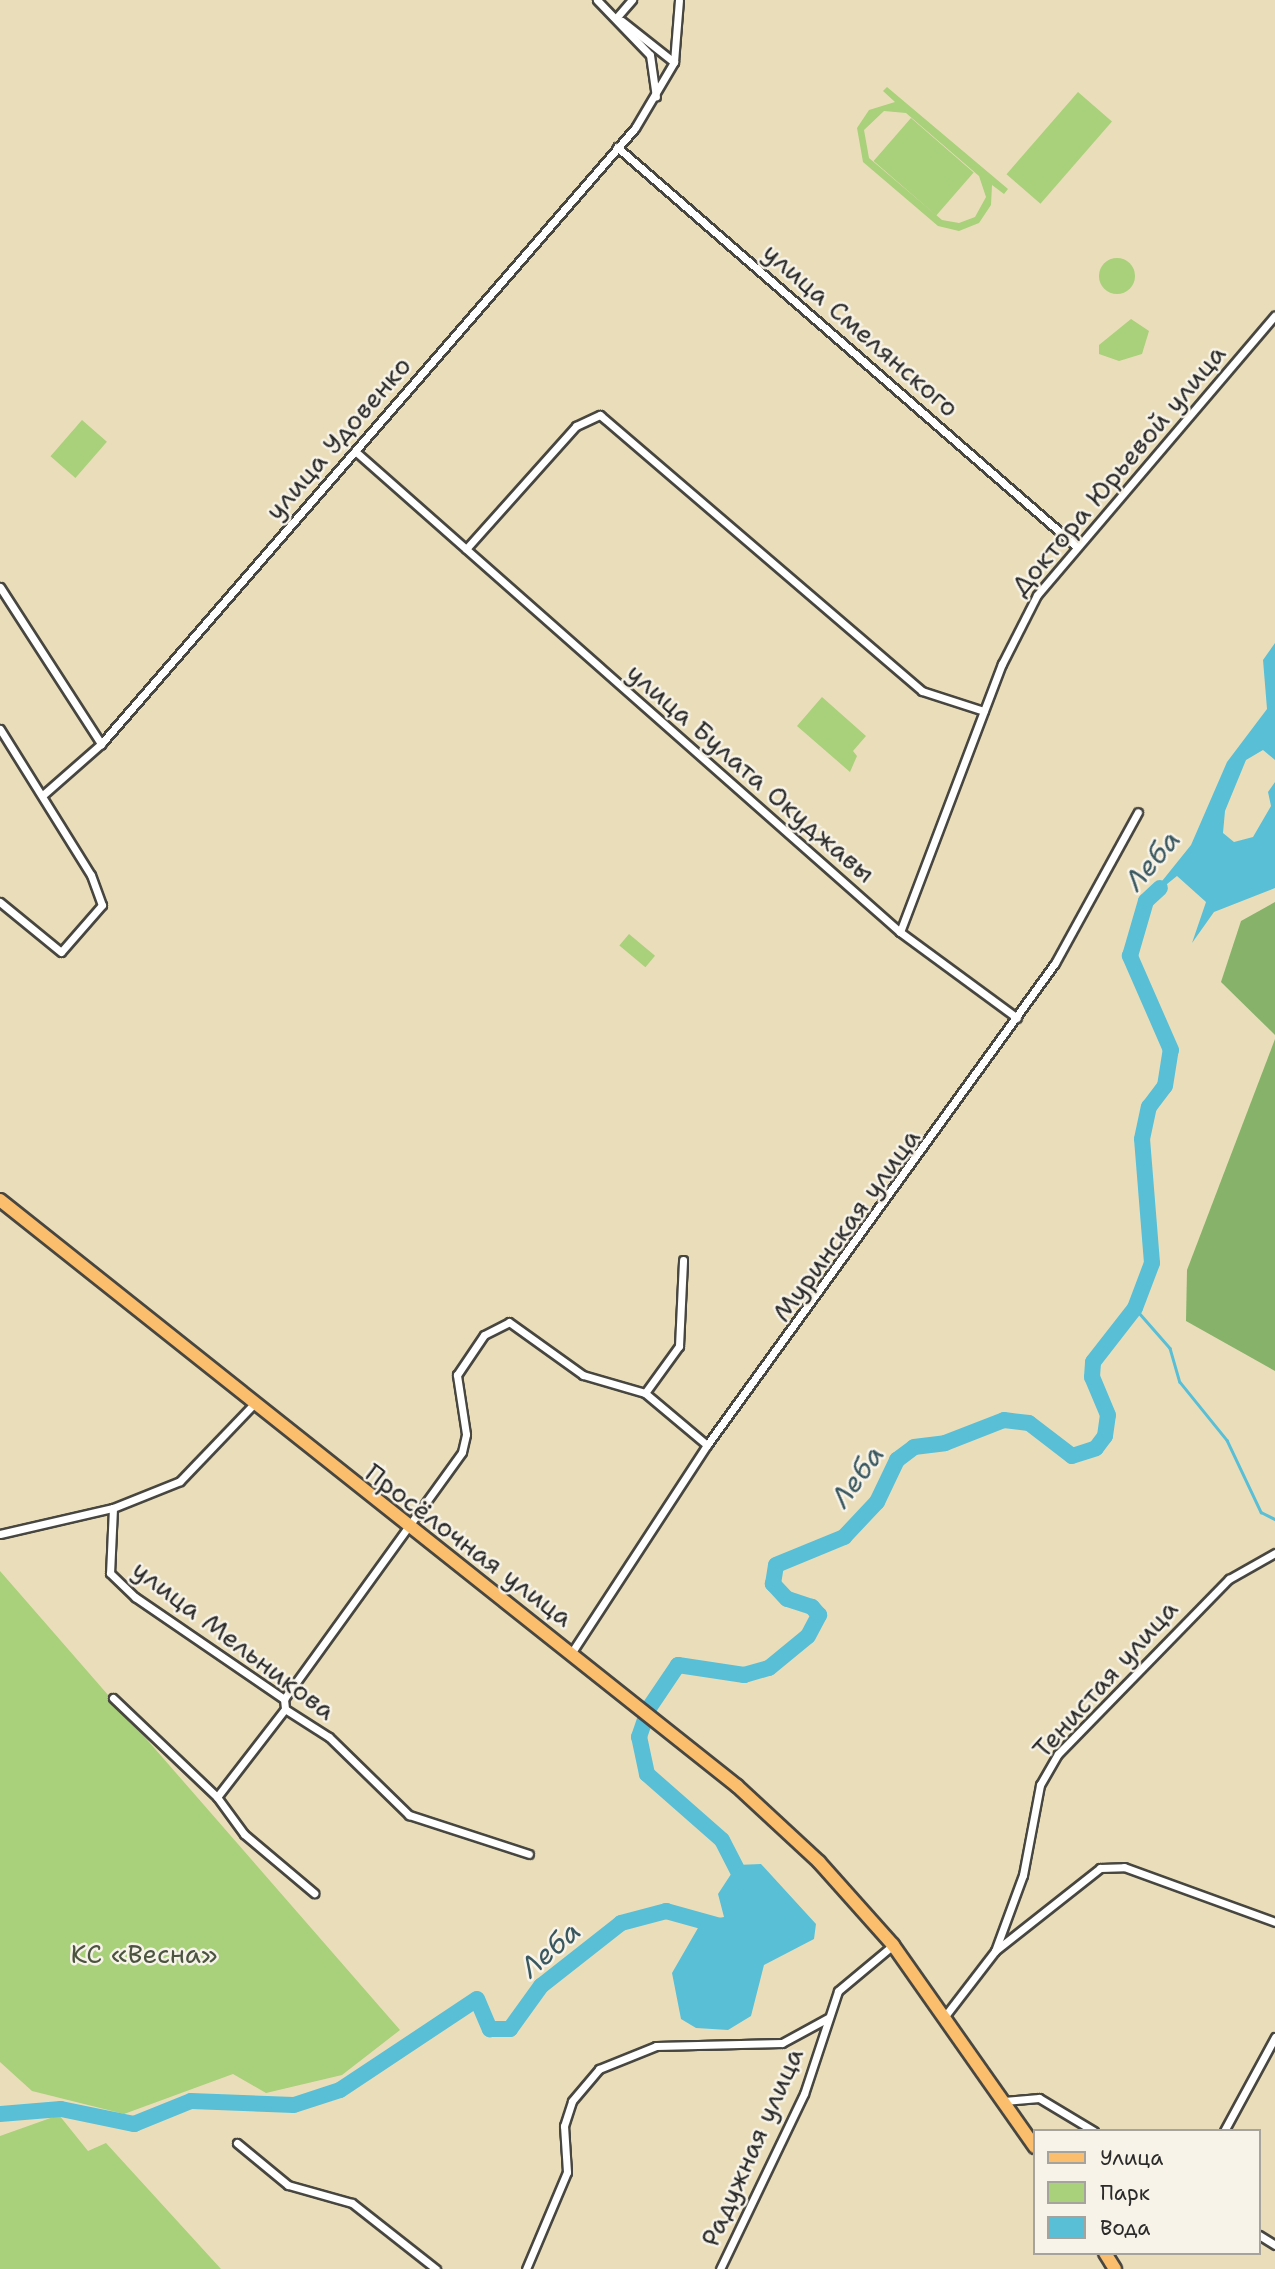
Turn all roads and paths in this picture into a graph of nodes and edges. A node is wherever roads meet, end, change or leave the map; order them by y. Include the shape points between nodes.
1 (597, 0) edge
2 (632, 0) edge
3 (679, 0) edge
4 (621, 22) junction
5 (674, 62) junction
6 (655, 66) junction
7 (669, 73) junction
8 (655, 101) junction
9 (617, 147) junction
10 (1275, 315) edge
11 (355, 451) junction
12 (1076, 546) junction
13 (466, 549) junction
14 (0, 587) edge
15 (984, 711) junction
16 (0, 729) edge
17 (101, 744) junction
18 (44, 794) junction
19 (1138, 812) dead end
20 (0, 902) edge
21 (900, 932) junction
22 (1017, 1018) junction
23 (0, 1200) edge
24 (683, 1260) dead end
25 (645, 1393) junction
26 (252, 1406) junction
27 (707, 1445) junction
28 (113, 1508) junction
29 (409, 1529) junction
30 (0, 1534) edge
31 (1275, 1553) edge
32 (572, 1652) junction
33 (113, 1698) dead end
34 (284, 1699) junction
35 (285, 1709) junction
36 (217, 1797) junction
37 (529, 1854) dead end
38 (314, 1893) dead end
39 (1275, 1922) edge
40 (893, 1944) junction
41 (995, 1951) junction
42 (944, 2016) junction
43 (828, 2018) junction
44 (1275, 2037) edge
45 (1004, 2101) junction
46 (1091, 2129) edge
47 (1225, 2129) edge
48 (237, 2143) dead end
49 (1034, 2146) edge
50 (436, 2269) edge
51 (526, 2269) edge
52 (720, 2269) edge

1 - 4 street
2 - 4 street
3 - 5 street, улица Удовенко
4 - 5 street
4 - 6 street
5 - 7 street, улица Удовенко
6 - 7 street
6 - 8 street
7 - 8 street, улица Удовенко
8 - 9 street, улица Удовенко
9 - 11 street, улица Удовенко
9 - 12 street, улица Смелянского
10 - 12 street, Доктора Юрьевой улица
11 - 13 street, улица Булата Окуджавы
11 - 17 street, улица Удовенко
12 - 15 street, Доктора Юрьевой улица via 1026,614
13 - 15 street via 576,426 600,415 922,691
13 - 21 street, улица Булата Окуджавы
14 - 17 street
15 - 21 street, Доктора Юрьевой улица
16 - 18 street
17 - 18 street, улица Удовенко
18 - 20 street via 91,875 101,909 61,952
19 - 22 street, Муринская улица via 1055,963
21 - 22 street, улица Булата Окуджавы
22 - 27 street, Муринская улица
23 - 26 main road, Просёлочная улица
24 - 25 street via 679,1346
25 - 27 street
25 - 29 street via 583,1375 516,1325 500,1323 466,1356 457,1376 466,1434 462,1452
26 - 28 street via 180,1480
26 - 29 main road, Просёлочная улица
27 - 32 street, Муринская улица
28 - 30 street
28 - 34 street, улица Мельникова via 110,1573
29 - 32 main road, Просёлочная улица
29 - 34 street via 321,1639
31 - 41 street, Тенистая улица via 1228,1578 1058,1754 1040,1785 1023,1875
32 - 40 main road, Просёлочная улица via 819,1862
33 - 36 street
34 - 35 street, улица Мельникова
35 - 36 street
35 - 37 street, улица Мельникова via 329,1737 409,1815
36 - 38 street via 244,1834
39 - 41 street via 1113,1866 1085,1877
40 - 42 main road, Просёлочная улица
40 - 43 street, Радужная улица via 845,1981
41 - 42 street
42 - 45 main road, Просёлочная улица
43 - 51 street via 782,2042 671,2044 599,2069 572,2101 564,2126 566,2172
43 - 52 street, Радужная улица via 804,2094
44 - 47 street
45 - 46 street via 1040,2098
45 - 49 main road, Просёлочная улица
48 - 50 street via 288,2185 352,2203

